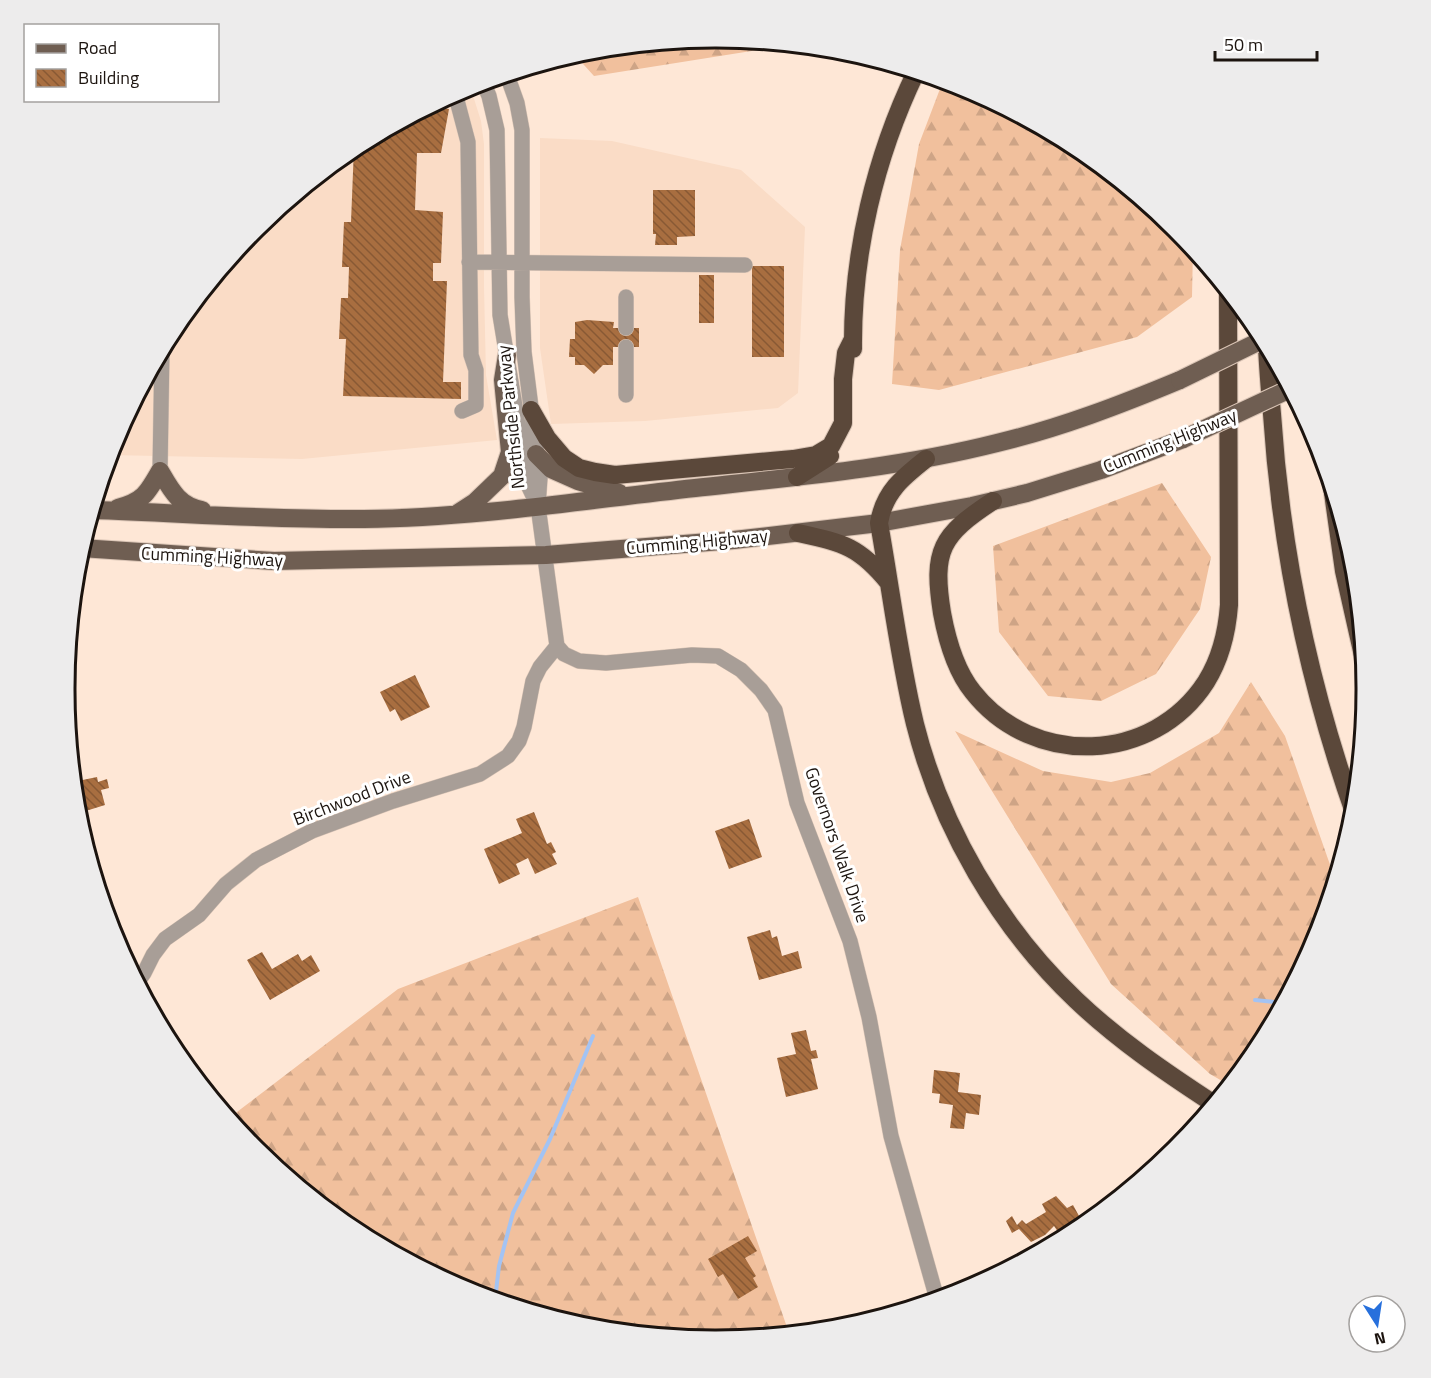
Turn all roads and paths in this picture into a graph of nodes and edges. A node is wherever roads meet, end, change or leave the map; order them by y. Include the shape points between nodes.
1 (913, 79) edge
2 (509, 82) edge
3 (487, 91) edge
4 (458, 103) edge
5 (469, 262) junction
6 (499, 262) junction
7 (522, 263) junction
8 (745, 266) dead end
9 (626, 297) dead end
10 (1228, 305) edge
11 (626, 328) dead end
12 (853, 339) junction
13 (1255, 344) edge
14 (626, 347) dead end
15 (507, 355) junction
16 (162, 365) edge
17 (1268, 365) edge
18 (1283, 392) edge
19 (626, 395) dead end
20 (531, 410) junction
21 (462, 411) dead end
22 (536, 454) junction
23 (926, 459) junction
24 (160, 471) junction
25 (797, 477) junction
26 (623, 496) junction
27 (993, 501) junction
28 (538, 506) junction
29 (101, 510) edge
30 (456, 514) junction
31 (248, 518) junction
32 (879, 523) junction
33 (798, 533) junction
34 (90, 550) edge
35 (1341, 551) edge
36 (546, 555) junction
37 (890, 584) junction
38 (1349, 593) edge
39 (557, 646) junction
40 (1347, 794) edge
41 (142, 976) edge
42 (1207, 1099) edge
43 (935, 1291) edge

1 - 12 highway via 867,212 857,267
2 - 7 street, Northside Parkway via 522,130
3 - 6 street, Northside Parkway via 497,130
4 - 5 street via 468,142
5 - 6 street
5 - 21 street via 476,405
6 - 7 street
6 - 15 street, Northside Parkway via 500,315
7 - 8 street
7 - 20 street, Northside Parkway via 523,342
9 - 11 street
10 - 27 highway via 1227,630 1206,681 1177,715 1122,743 1079,747 1056,744 1012,727 973,692 959,670 945,628 939,561 952,532
12 - 20 highway via 846,353 843,423 831,446 816,455 615,475 595,472 564,458
12 - 25 highway via 855,395 849,433 836,451
13 - 23 main road, bridge via 1131,401 1059,426
14 - 19 street
15 - 28 street, Northside Parkway via 528,485
15 - 30 main road via 503,380 510,452 502,476
16 - 24 street
17 - 40 highway via 1288,562 1306,650
18 - 27 main road, Cumming Highway, bridge via 1182,439 1101,470
20 - 22 street, Northside Parkway
22 - 26 main road via 552,469
22 - 28 street, Northside Parkway via 540,478
23 - 25 main road
23 - 32 highway via 892,488
24 - 29 main road via 136,503
24 - 31 main road via 181,502 194,509
25 - 26 main road
26 - 28 main road
27 - 32 main road, Cumming Highway
28 - 30 main road
28 - 36 street
29 - 31 main road
30 - 31 main road via 364,519
32 - 33 main road, Cumming Highway
32 - 37 highway
33 - 36 main road, Cumming Highway
33 - 37 highway via 847,545 869,560
34 - 36 main road, Cumming Highway via 274,561
35 - 38 highway
36 - 39 street
37 - 42 highway via 925,757 952,825 987,889 1026,944 1075,999 1135,1050
39 - 41 street, Birchwood Drive via 533,681 524,727 508,756 480,774 330,824 256,860 226,884 199,915 165,939
39 - 43 street, Governors Walk Drive via 579,662 718,656 741,670 775,710 797,803 850,941 891,1136

